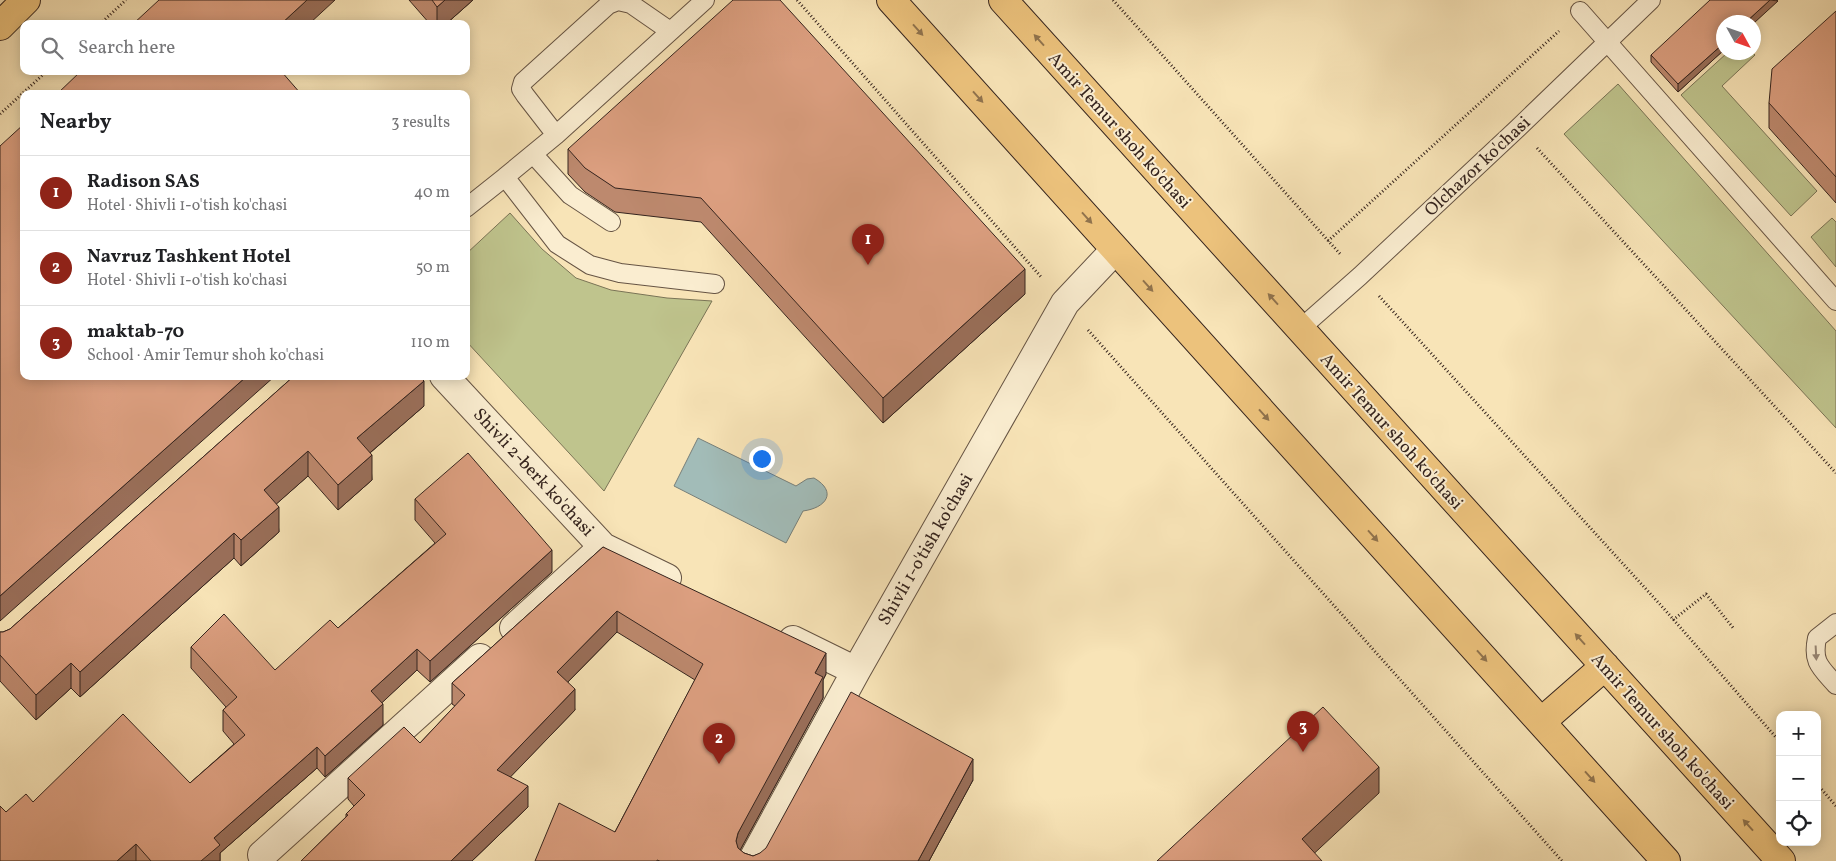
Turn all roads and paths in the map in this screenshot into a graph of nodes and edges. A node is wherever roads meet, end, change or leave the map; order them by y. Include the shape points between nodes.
1 (26, 0) edge
2 (126, 0) edge
3 (704, 0) edge
4 (798, 0) edge
5 (891, 0) edge
6 (1003, 0) edge
7 (1113, 0) edge
8 (1651, 0) edge
9 (1580, 11) joint
10 (104, 20) edge
11 (0, 26) edge
12 (670, 31) junction
13 (1607, 41) junction
14 (44, 75) edge
15 (27, 90) edge
16 (20, 96) edge
17 (0, 114) edge
18 (1518, 128) junction
19 (556, 135) junction
20 (533, 154) junction
21 (505, 177) junction
22 (470, 205) edge
23 (611, 222) dead end
24 (1328, 241) junction
25 (1116, 250) junction
26 (1360, 276) junction
27 (715, 284) dead end
28 (1836, 301) edge
29 (1064, 304) junction
30 (1300, 329) junction
31 (448, 380) edge
32 (1836, 473) edge
33 (603, 547) junction
34 (691, 590) edge
35 (1673, 620) junction
36 (1836, 623) edge
37 (769, 628) edge
38 (1734, 629) dead end
39 (1605, 666) junction
40 (856, 671) junction
41 (1836, 685) edge
42 (1541, 722) junction
43 (1776, 737) edge
44 (1821, 789) edge
45 (1836, 806) edge
46 (262, 855) dead end
47 (752, 861) edge
48 (1562, 861) edge
49 (1666, 861) edge
50 (1781, 861) edge

1 - 11 main road
2 - 10 path
3 - 12 lane
4 - 29 path
5 -> 25 main road
30 -> 6 main road, Amir Temur shoh ko'chasi
7 - 24 path
8 - 13 lane, Olchazor ko'chasi
9 - 13 lane
9 - 24 path
12 - 19 lane
12 - 19 lane via 630,4 618,1 608,5 523,82 521,89
13 - 18 lane, Olchazor ko'chasi
13 - 28 lane
14 - 15 path
16 - 17 path
18 - 26 lane, Olchazor ko'chasi
18 - 32 path
19 - 20 lane
20 - 21 lane
20 - 23 lane via 570,195
21 - 22 lane
21 - 27 lane via 557,244 590,265 620,273
24 - 26 path
25 - 29 street, Shivli 1-o'tish ko'chasi
25 -> 42 main road
26 - 30 lane, Olchazor ko'chasi
26 - 35 path
29 - 40 street, Shivli 1-o'tish ko'chasi
29 - 48 path
39 -> 30 main road, Amir Temur shoh ko'chasi
31 - 33 street, Shivli 2-berk ko'chasi
33 - 34 street, Shivli 2-berk ko'chasi
33 - 46 street, Shivli 2-berk ko'chasi
35 - 38 path via 1706,594
35 - 43 path
36 -> 41 lane via 1817,638 1814,652 1818,664
37 - 40 street
39 - 42 main road
50 -> 39 main road, Amir Temur shoh ko'chasi
40 - 47 street, Shivli 1-o'tish ko'chasi
42 -> 49 main road
44 - 45 path

